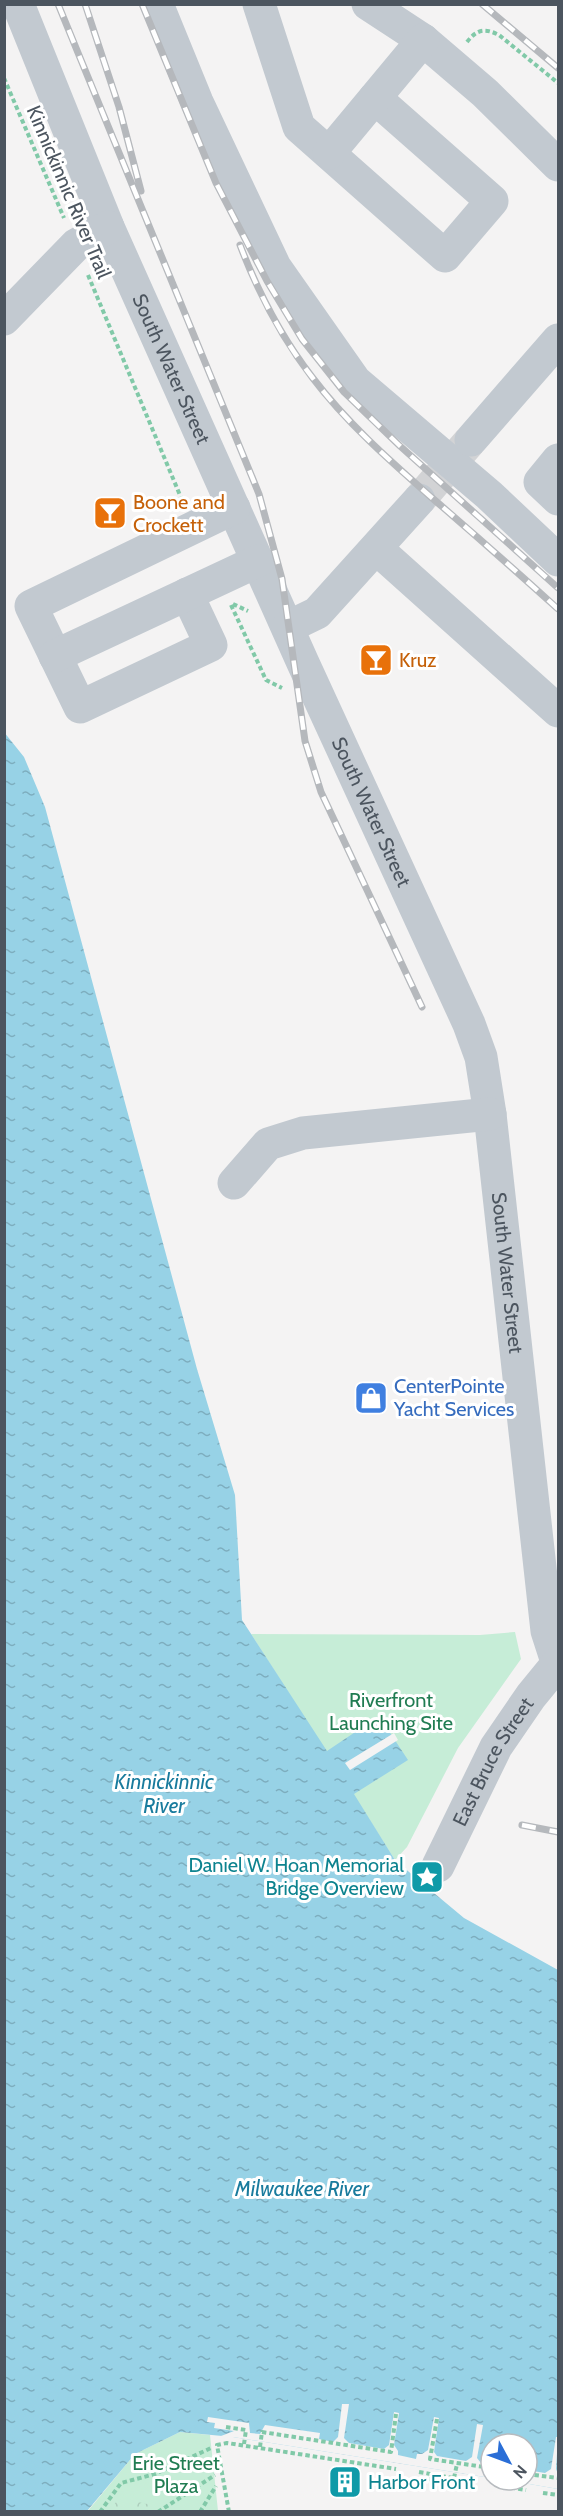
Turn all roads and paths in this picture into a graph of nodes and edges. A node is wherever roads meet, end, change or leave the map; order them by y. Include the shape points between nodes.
1 (18, 4) edge
2 (157, 4) edge
3 (259, 4) edge
4 (368, 4) edge
5 (423, 40) junction
6 (450, 63) junction
7 (4, 78) edge
8 (558, 83) edge
9 (375, 98) junction
10 (329, 153) junction
11 (558, 165) edge
12 (108, 227) junction
13 (76, 245) junction
14 (4, 319) edge
15 (558, 340) edge
16 (471, 440) tunnel mouth
17 (558, 460) edge
18 (558, 499) edge
19 (419, 500) tunnel mouth
20 (234, 508) junction
21 (194, 526) junction
22 (377, 549) junction
23 (558, 560) edge
24 (258, 561) junction
25 (218, 579) junction
26 (187, 594) junction
27 (288, 627) junction
28 (55, 656) junction
29 (266, 680) dead end
30 (558, 711) edge
31 (490, 1114) junction
32 (234, 1183) dead end
33 (558, 1664) edge
34 (438, 1866) dead end
35 (396, 2414) dead end
36 (436, 2419) dead end
37 (226, 2427) dead end
38 (244, 2444) junction
39 (260, 2447) junction
40 (212, 2448) dead end
41 (457, 2464) junction
42 (479, 2467) edge
43 (396, 2469) dead end
44 (419, 2472) dead end
45 (215, 2475) dead end
46 (539, 2476) edge
47 (454, 2478) junction
48 (558, 2478) edge
49 (423, 2480) dead end
50 (448, 2482) dead end
51 (474, 2482) dead end
52 (216, 2486) dead end
53 (543, 2493) dead end
54 (558, 2495) edge
55 (100, 2511) edge
56 (158, 2511) edge
57 (200, 2511) edge
58 (229, 2511) edge

1 - 12 street, South Water Street
2 - 23 street via 197,102 275,267 355,381 489,495
3 - 10 street via 300,127
4 - 5 street
5 - 6 street
5 - 9 street
6 - 8 path via 473,35 488,29
6 - 11 street
7 - 13 path, Kinnickinnic River Trail
9 - 10 street
9 - 10 street via 492,201 445,256
12 - 13 street
12 - 20 street, South Water Street
13 - 14 street
13 - 21 path, Kinnickinnic River Trail
15 - 16 street
17 - 18 street via 540,482
19 - 22 street
20 - 21 street
20 - 24 street, South Water Street
21 - 28 street via 31,606
22 - 27 street via 317,613
22 - 30 street
24 - 25 street
24 - 27 street, South Water Street
25 - 26 street
25 - 29 path
26 - 28 street
26 - 28 street via 211,645 80,707
27 - 31 street, South Water Street via 469,1024 481,1057
31 - 32 street via 303,1133 268,1144
31 - 33 street, South Water Street via 547,1631
33 - 34 street, East Bruce Street via 496,1747
35 - 39 path via 391,2452 262,2432
36 - 41 path via 430,2459
37 - 38 path via 246,2430
38 - 39 path
38 - 58 path via 217,2445
39 - 43 path
40 - 55 path via 155,2474 121,2483
41 - 42 path
41 - 47 path
44 - 47 path
45 - 56 path
46 - 48 path
47 - 51 path
49 - 50 path
52 - 57 path
53 - 54 path

